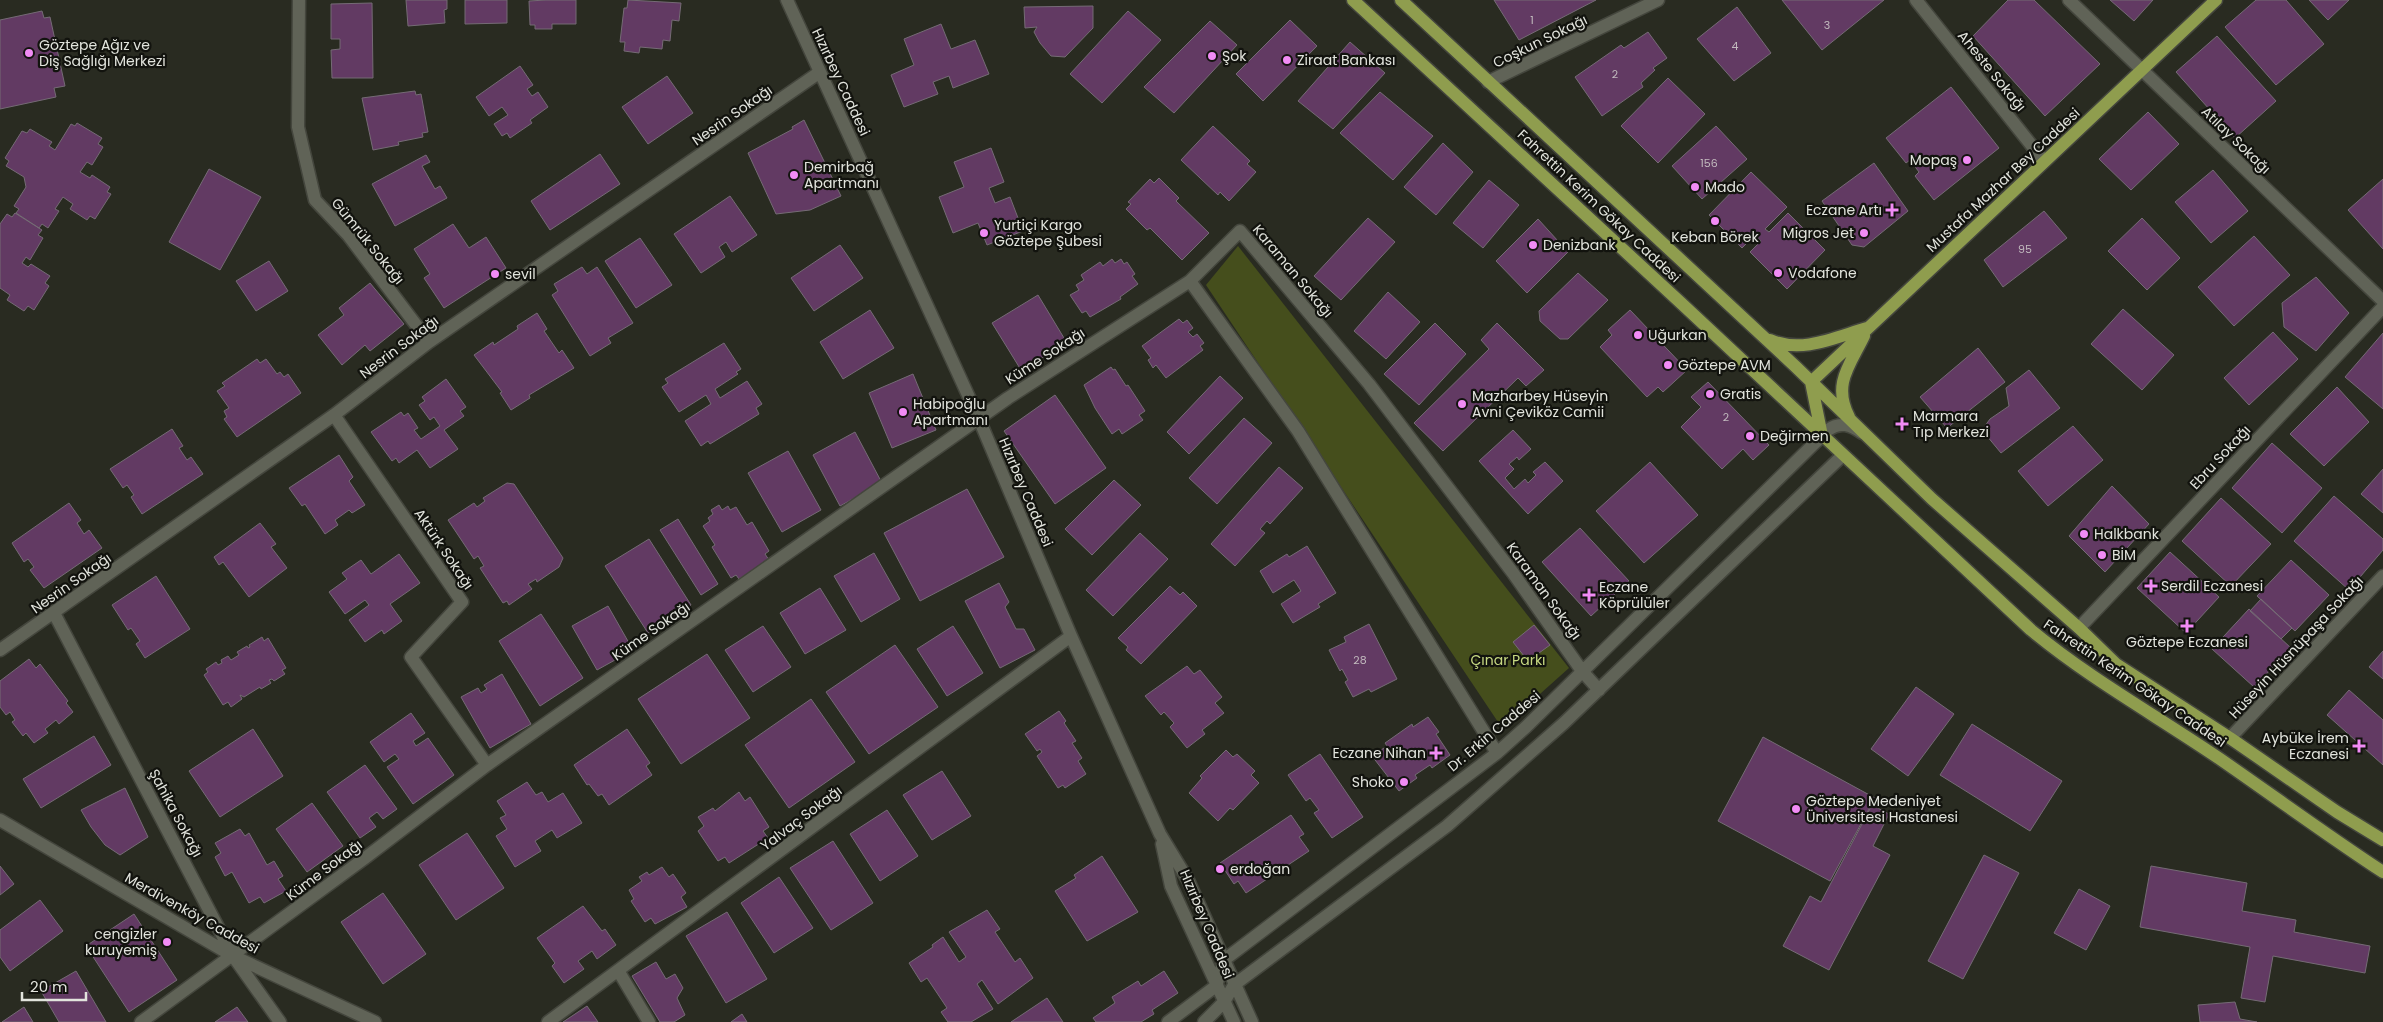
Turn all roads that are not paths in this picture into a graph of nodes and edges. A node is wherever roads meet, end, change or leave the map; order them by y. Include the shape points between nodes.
1 (299, 0) edge
2 (787, 0) edge
3 (1353, 0) edge
4 (1401, 0) edge
5 (1658, 0) edge
6 (1916, 0) edge
7 (2070, 0) edge
8 (2216, 0) edge
9 (2142, 69) junction
10 (820, 72) junction
11 (1488, 82) junction
12 (2044, 161) junction
13 (1190, 281) junction
14 (2383, 301) edge
15 (2383, 307) edge
16 (1869, 327) junction
17 (1759, 333) junction
18 (429, 342) junction
19 (1810, 382) junction
20 (334, 415) junction
21 (978, 419) junction
22 (1856, 426) junction
23 (1822, 436) junction
24 (1866, 436) junction
25 (1842, 456) junction
26 (2383, 576) edge
27 (54, 613) junction
28 (2080, 628) junction
29 (1071, 636) junction
30 (0, 650) edge
31 (1582, 671) junction
32 (1599, 690) junction
33 (2230, 738) junction
34 (1497, 753) junction
35 (487, 766) junction
36 (0, 820) edge
37 (1160, 834) junction
38 (2383, 840) edge
39 (2383, 872) edge
40 (233, 956) junction
41 (1224, 960) junction
42 (619, 972) junction
43 (1234, 985) junction
44 (1216, 986) junction
45 (1224, 1002) junction
46 (141, 1022) edge
47 (280, 1022) edge
48 (375, 1022) edge
49 (548, 1022) edge
50 (648, 1022) edge
51 (1168, 1022) edge
52 (1204, 1022) edge
53 (1234, 1022) edge
54 (1252, 1022) edge

1 - 18 street, Gümrük Sokağı via 298,127 314,200 348,235
2 - 10 street, Hızırbey Caddesi
3 - 23 main road, Fahrettin Kerim Gökay Caddesi
4 - 11 main road, Fahrettin Kerim Gökay Caddesi
5 - 11 street, Coşkun Sokağı
6 - 12 street, Aheste Sokağı
7 - 9 street, Atılay Sokağı
8 - 9 main road, Mustafa Mazhar Bey Caddesi
9 - 12 main road, Mustafa Mazhar Bey Caddesi
9 - 14 street, Atılay Sokağı
10 - 18 street, Nesrin Sokağı
10 - 21 street, Hızırbey Caddesi
11 - 17 main road, Fahrettin Kerim Gökay Caddesi
12 - 16 main road, Mustafa Mazhar Bey Caddesi
13 - 21 street, Küme Sokağı
13 - 31 street, Karaman Sokağı via 1240,231 1369,384 1513,573
13 - 34 street via 1298,431
15 - 28 street, Ebru Sokağı
16 - 17 main road via 1798,346 1783,345
16 - 19 main road, Mustafa Mazhar Bey Caddesi
16 - 22 main road via 1842,384 1844,404
17 - 19 main road, Fahrettin Kerim Gökay Caddesi
18 - 20 street, Nesrin Sokağı
19 - 22 main road, Fahrettin Kerim Gökay Caddesi
19 - 23 main road
20 - 27 street, Nesrin Sokağı
20 - 35 street, Aktürk Sokağı via 462,602 410,657
21 - 29 street, Hızırbey Caddesi
21 - 35 street, Küme Sokağı
22 - 24 main road, Fahrettin Kerim Gökay Caddesi
23 - 24 street, Fahrettin Kerim Gökay Caddesi via 1833,426 1841,424
23 - 25 main road, Fahrettin Kerim Gökay Caddesi
23 - 31 street, Dr. Erkin Caddesi
24 - 28 main road, Fahrettin Kerim Gökay Caddesi via 1932,499
25 - 32 street
25 - 39 main road, Fahrettin Kerim Gökay Caddesi via 2050,646
26 - 33 street, Hüseyin Hüsnüpaşa Sokağı
27 - 30 street, Nesrin Sokağı
27 - 40 street, Şahika Sokağı
28 - 33 main road, Fahrettin Kerim Gökay Caddesi via 2116,664
29 - 37 street, Hızırbey Caddesi
29 - 42 street, Yalvaç Sokağı
31 - 32 street, Karaman Sokağı
31 - 34 street, Dr. Erkin Caddesi
32 - 43 street via 1447,826
33 - 38 main road, Fahrettin Kerim Gökay Caddesi
34 - 41 street, Dr. Erkin Caddesi
35 - 40 street, Küme Sokağı
36 - 40 street, Merdivenköy Caddesi
37 - 41 street, Hızırbey Caddesi via 1188,880
37 - 44 street, Hızırbey Caddesi via 1171,886
40 - 46 street, Küme Sokağı
40 - 47 street, Şahika Sokağı
40 - 48 street, Merdivenköy Caddesi
41 - 43 street, Hızırbey Caddesi
41 - 44 street
42 - 49 street, Yalvaç Sokağı
42 - 50 street
43 - 45 street
43 - 54 street, Hızırbey Caddesi
44 - 45 street, Hızırbey Caddesi
44 - 51 street
45 - 52 street
45 - 53 street, Hızırbey Caddesi

